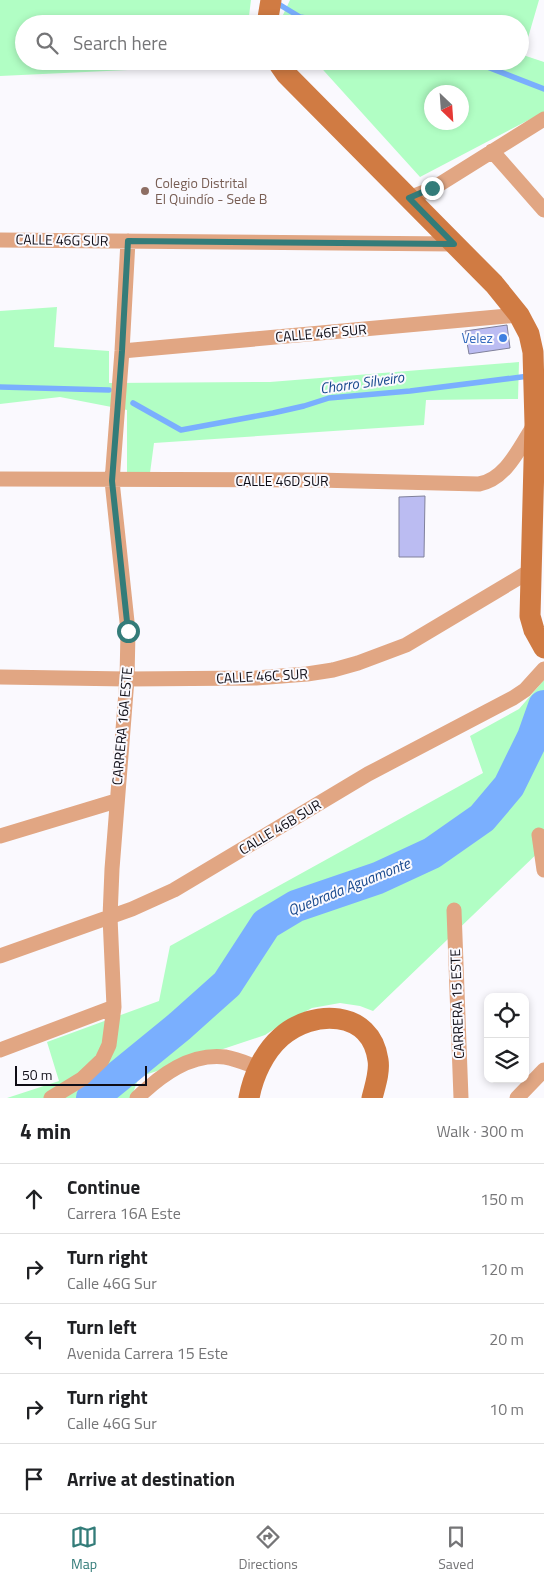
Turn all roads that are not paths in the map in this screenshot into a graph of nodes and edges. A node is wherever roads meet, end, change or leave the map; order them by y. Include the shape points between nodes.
1 (283, 70) edge
2 (544, 119) edge
3 (492, 151) junction
4 (409, 198) junction
5 (544, 210) edge
6 (0, 240) edge
7 (128, 241) junction
8 (454, 244) junction
9 (519, 315) junction
10 (122, 351) junction
11 (537, 355) edge
12 (535, 424) junction
13 (0, 479) edge
14 (112, 481) junction
15 (530, 572) junction
16 (544, 648) edge
17 (544, 669) edge
18 (0, 677) edge
19 (127, 679) junction
20 (116, 801) junction
21 (539, 835) dead end
22 (0, 836) edge
23 (544, 870) edge
24 (454, 910) dead end
25 (110, 917) junction
26 (0, 956) edge
27 (114, 1008) junction
28 (0, 1050) edge
29 (259, 1068) junction
30 (544, 1070) edge
31 (51, 1098) edge
32 (137, 1098) edge
33 (249, 1098) edge
34 (372, 1098) edge
35 (461, 1098) edge
36 (518, 1098) edge

1 - 4 main road
2 - 3 street
3 - 4 street via 432,188
3 - 5 street
4 - 8 main road
6 - 7 street, CALLE 46G SUR
7 - 8 street, CALLE 46G SUR
7 - 10 street, CARRERA 16A ESTE
8 - 9 main road
9 - 10 street, CALLE 46F SUR
9 - 11 main road
10 - 14 street, CARRERA 16A ESTE
11 - 12 main road
12 - 14 street, CALLE 46D SUR via 502,473 479,484 317,480
12 - 15 main road
13 - 14 street, CALLE 46D SUR
14 - 19 street, CARRERA 16A ESTE via 128,631
15 - 16 main road via 530,616
15 - 19 street, CALLE 46C SUR via 406,645 358,663 281,677
17 - 25 street, CALLE 46B SUR via 525,690 506,702 368,774 181,886
18 - 19 street, CALLE 46C SUR
19 - 20 street, CARRERA 16A ESTE
20 - 22 street
20 - 25 street, CARRERA 16A ESTE
21 - 23 street
24 - 35 street, CARRERA 15 ESTE
25 - 26 street, CALLE 46B SUR
25 - 27 street, CARRERA 16A ESTE
27 - 28 street
27 - 31 street, CARRERA 16A ESTE via 109,1045 102,1060 82,1079
29 - 32 street via 227,1057 207,1056 164,1075
29 - 33 main road
29 - 34 main road via 274,1044 292,1029 314,1020 338,1018 359,1027 374,1046 378,1068
30 - 36 street

